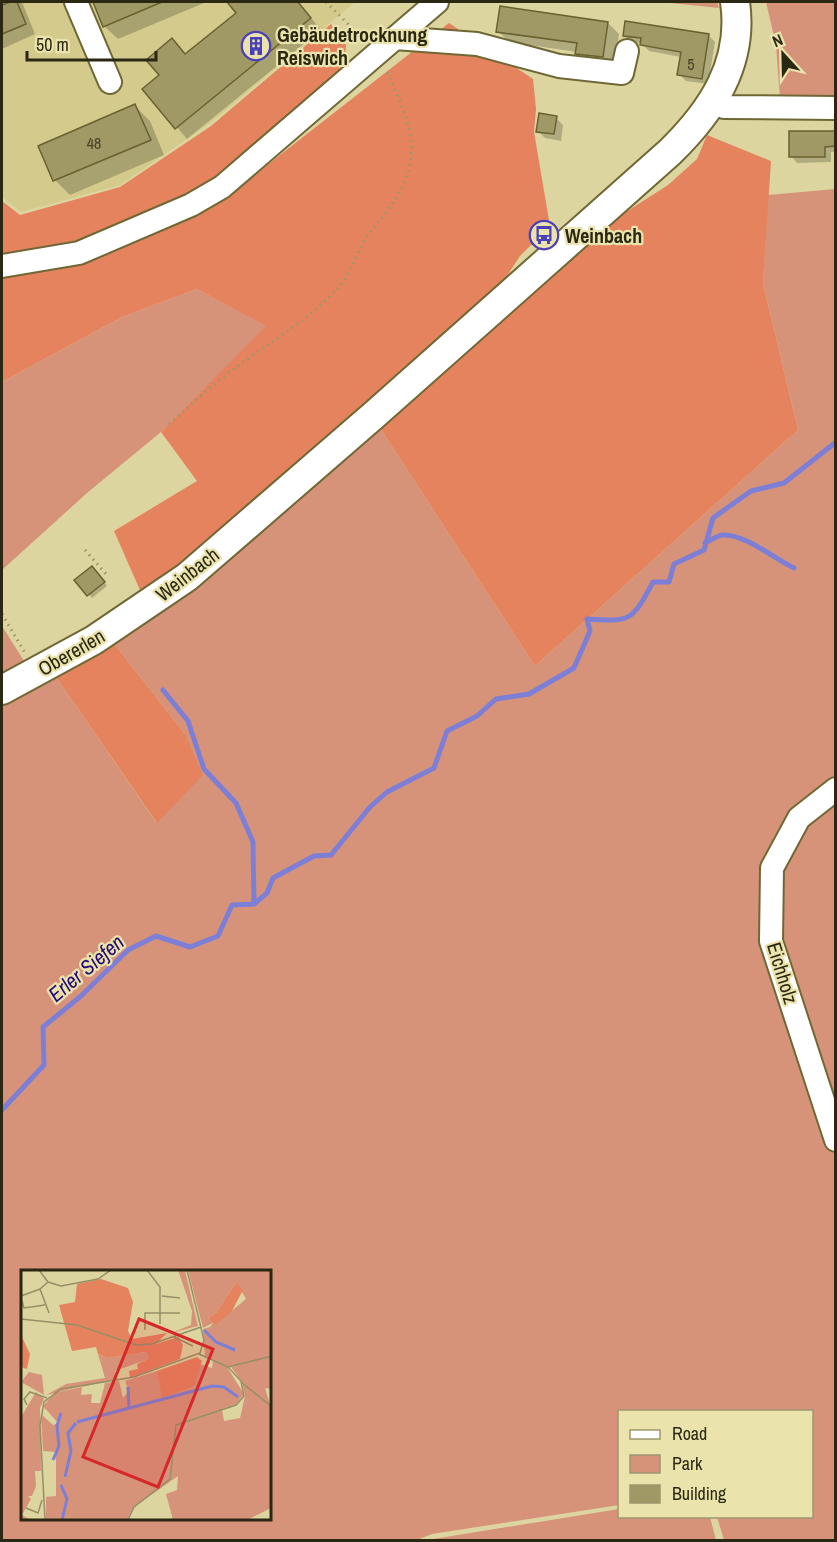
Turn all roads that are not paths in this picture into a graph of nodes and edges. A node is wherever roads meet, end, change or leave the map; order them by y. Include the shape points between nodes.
1 (76, 2) edge
2 (437, 2) edge
3 (735, 2) edge
4 (395, 38) junction
5 (627, 51) dead end
6 (110, 82) dead end
7 (714, 100) junction
8 (836, 108) edge
9 (2, 266) edge
10 (138, 612) joint
11 (2, 690) edge
12 (836, 789) edge
13 (836, 1140) edge

1 - 6 street
2 - 4 street
3 - 7 main road, Weinbach via 733,55
4 - 5 street via 477,44 559,66 622,73
4 - 9 street via 222,187 191,205 79,253
7 - 8 street via 724,106
7 - 10 main road, Weinbach via 670,152 568,244 230,541
10 - 11 main road, Obererlen
12 - 13 street, Eichholz via 799,818 772,868 770,909 771,941

